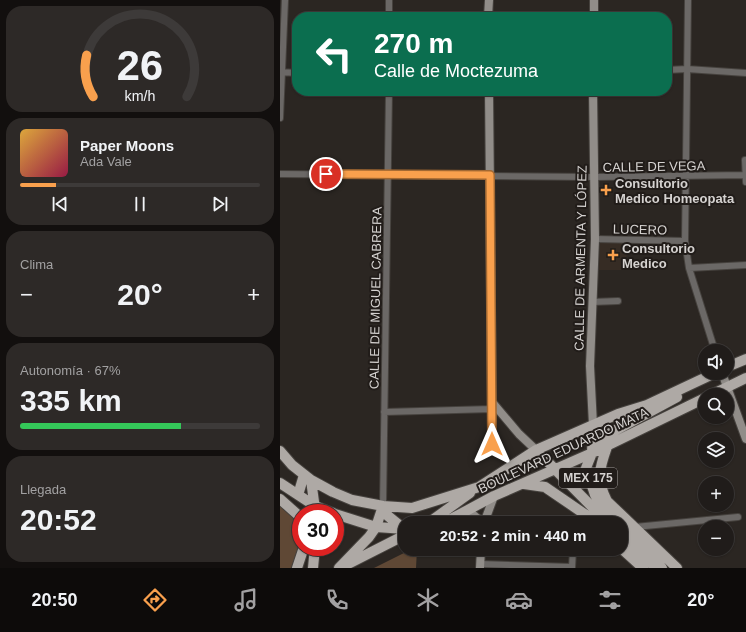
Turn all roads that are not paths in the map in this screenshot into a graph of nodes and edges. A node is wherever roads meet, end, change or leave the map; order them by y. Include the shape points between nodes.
1 (285, 0) edge
2 (389, 0) edge
3 (489, 0) edge
4 (594, 0) edge
5 (688, 0) edge
6 (389, 12) edge
7 (488, 12) edge
8 (594, 12) edge
9 (687, 69) junction
10 (672, 70) edge
11 (281, 72) edge
12 (292, 73) edge
13 (746, 73) edge
14 (389, 96) edge
15 (489, 96) edge
16 (593, 96) edge
17 (280, 118) edge
18 (745, 160) dead end
19 (280, 174) edge
20 (490, 175) junction
21 (746, 175) edge
22 (389, 176) junction
23 (686, 176) junction
24 (595, 177) junction
25 (746, 182) edge
26 (595, 239) junction
27 (685, 241) junction
28 (746, 265) edge
29 (689, 268) junction
30 (618, 301) dead end
31 (592, 302) junction
32 (713, 344) edge
33 (746, 359) edge
34 (734, 364) edge
35 (746, 378) edge
36 (700, 380) edge
37 (701, 380) edge
38 (725, 380) edge
39 (728, 387) junction
40 (698, 401) edge
41 (492, 406) junction
42 (384, 412) junction
43 (592, 425) junction
44 (746, 439) edge
45 (492, 444) dead end
46 (608, 444) junction
47 (536, 450) junction
48 (280, 451) edge
49 (592, 453) junction
50 (556, 470) junction
51 (307, 478) junction
52 (280, 483) edge
53 (524, 484) junction
54 (479, 487) junction
55 (298, 495) junction
56 (494, 496) junction
57 (280, 498) edge
58 (308, 504) edge
59 (314, 504) edge
60 (383, 506) junction
61 (292, 509) edge
62 (468, 510) junction
63 (586, 515) edge
64 (344, 516) edge
65 (439, 516) edge
66 (457, 516) edge
67 (475, 516) edge
68 (486, 516) edge
69 (601, 516) edge
70 (609, 516) edge
71 (738, 517) dead end
72 (398, 524) edge
73 (376, 527) junction
74 (635, 527) junction
75 (398, 529) edge
76 (628, 534) edge
77 (398, 538) edge
78 (628, 542) edge
79 (398, 546) edge
80 (628, 555) edge
81 (301, 556) edge
82 (314, 556) edge
83 (481, 556) edge
84 (573, 556) edge
85 (480, 566) edge
86 (641, 567) edge
87 (297, 568) edge
88 (313, 568) edge
89 (339, 568) edge
90 (354, 568) edge
91 (572, 568) edge
92 (656, 568) edge
93 (662, 568) edge
94 (677, 568) edge

1 - 11 street
2 - 6 street
3 - 7 street
4 - 8 street
5 - 9 street
9 - 10 street
9 - 13 street
9 - 23 street
11 - 12 street
11 - 17 street
14 - 22 street, CALLE DE MIGUEL CABRERA
15 - 20 street
16 - 24 street, CALLE DE ARMENTA Y LÓPEZ
18 - 21 street
19 - 22 street, CALLE DE VEGA
20 - 22 street, CALLE DE VEGA
20 - 24 street, CALLE DE VEGA
20 - 41 street
21 - 23 street, CALLE DE VEGA
21 - 25 street
22 - 42 street, CALLE DE MIGUEL CABRERA
23 - 24 street, CALLE DE VEGA
23 - 27 street
24 - 26 street, CALLE DE ARMENTA Y LÓPEZ
26 - 27 street, LUCERO
26 - 31 street, CALLE DE ARMENTA Y LÓPEZ
27 - 29 street
28 - 29 street
29 - 32 street
30 - 31 street
31 - 43 street, CALLE DE ARMENTA Y LÓPEZ
33 - 34 main road
35 - 39 main road
36 - 43 main road, BOULEVARD EDUARDO MATA via 647,405
37 - 49 main road via 674,399 605,436
38 - 39 street
39 - 44 street
40 - 46 main road, BOULEVARD EDUARDO MATA
41 - 42 street
41 - 45 street
41 - 47 street, MEX 175
42 - 60 street, CALLE DE MIGUEL CABRERA
43 - 47 main road, BOULEVARD EDUARDO MATA
43 - 49 main road, MEX 175
46 - 49 main road, BOULEVARD EDUARDO MATA
46 - 74 main road via 599,477 600,489 607,501
47 - 50 main road, MEX 175
47 - 54 main road, BOULEVARD EDUARDO MATA
48 - 51 main road, BOULEVARD EDUARDO MATA
49 - 50 main road, BOULEVARD EDUARDO MATA
49 - 70 main road, MEX 175 via 586,468 590,482
50 - 53 main road, BOULEVARD EDUARDO MATA
50 - 69 main road, MEX 175
51 - 55 main road
51 - 59 main road
51 - 60 main road, BOULEVARD EDUARDO MATA via 352,500
52 - 55 main road
53 - 56 main road, BOULEVARD EDUARDO MATA
53 - 63 main road via 545,487
54 - 60 main road, BOULEVARD EDUARDO MATA via 412,508
54 - 65 main road
55 - 58 main road
56 - 62 main road, BOULEVARD EDUARDO MATA
56 - 68 street
57 - 61 main road
60 - 72 main road via 388,516
60 - 73 main road
62 - 66 main road, BOULEVARD EDUARDO MATA
62 - 67 street
64 - 73 main road
71 - 74 street
73 - 75 main road
73 - 89 main road
74 - 94 main road
76 - 93 main road
77 - 89 main road
78 - 92 main road
79 - 90 main road
80 - 86 main road
81 - 87 main road
82 - 88 main road
83 - 85 street
84 - 91 street
85 - 91 street

